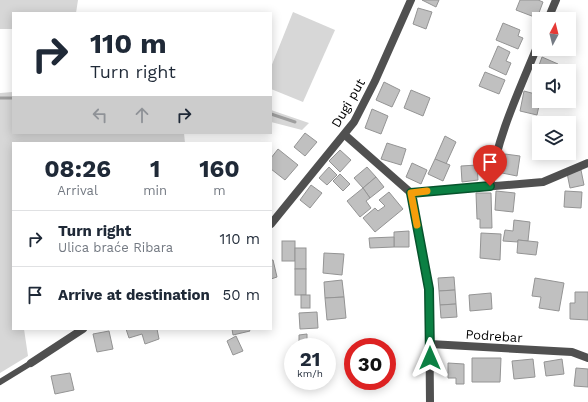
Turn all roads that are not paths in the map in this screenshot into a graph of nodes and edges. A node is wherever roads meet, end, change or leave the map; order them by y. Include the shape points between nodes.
1 (411, 0) edge
2 (556, 0) edge
3 (551, 12) edge
4 (533, 56) edge
5 (345, 135) junction
6 (588, 162) edge
7 (490, 186) junction
8 (411, 193) junction
9 (272, 223) edge
10 (81, 330) edge
11 (430, 344) junction
12 (588, 358) edge
13 (31, 363) joint
14 (0, 382) edge
15 (430, 402) edge

1 - 5 street, Dugi put via 375,81
2 - 3 street
4 - 7 street via 504,130 493,164
5 - 8 street
5 - 9 street, Dugi put
6 - 7 street via 543,182
7 - 8 street
8 - 11 street via 429,289
10 - 13 street
11 - 12 street, Podrebar via 572,352
11 - 15 street
13 - 14 lane

